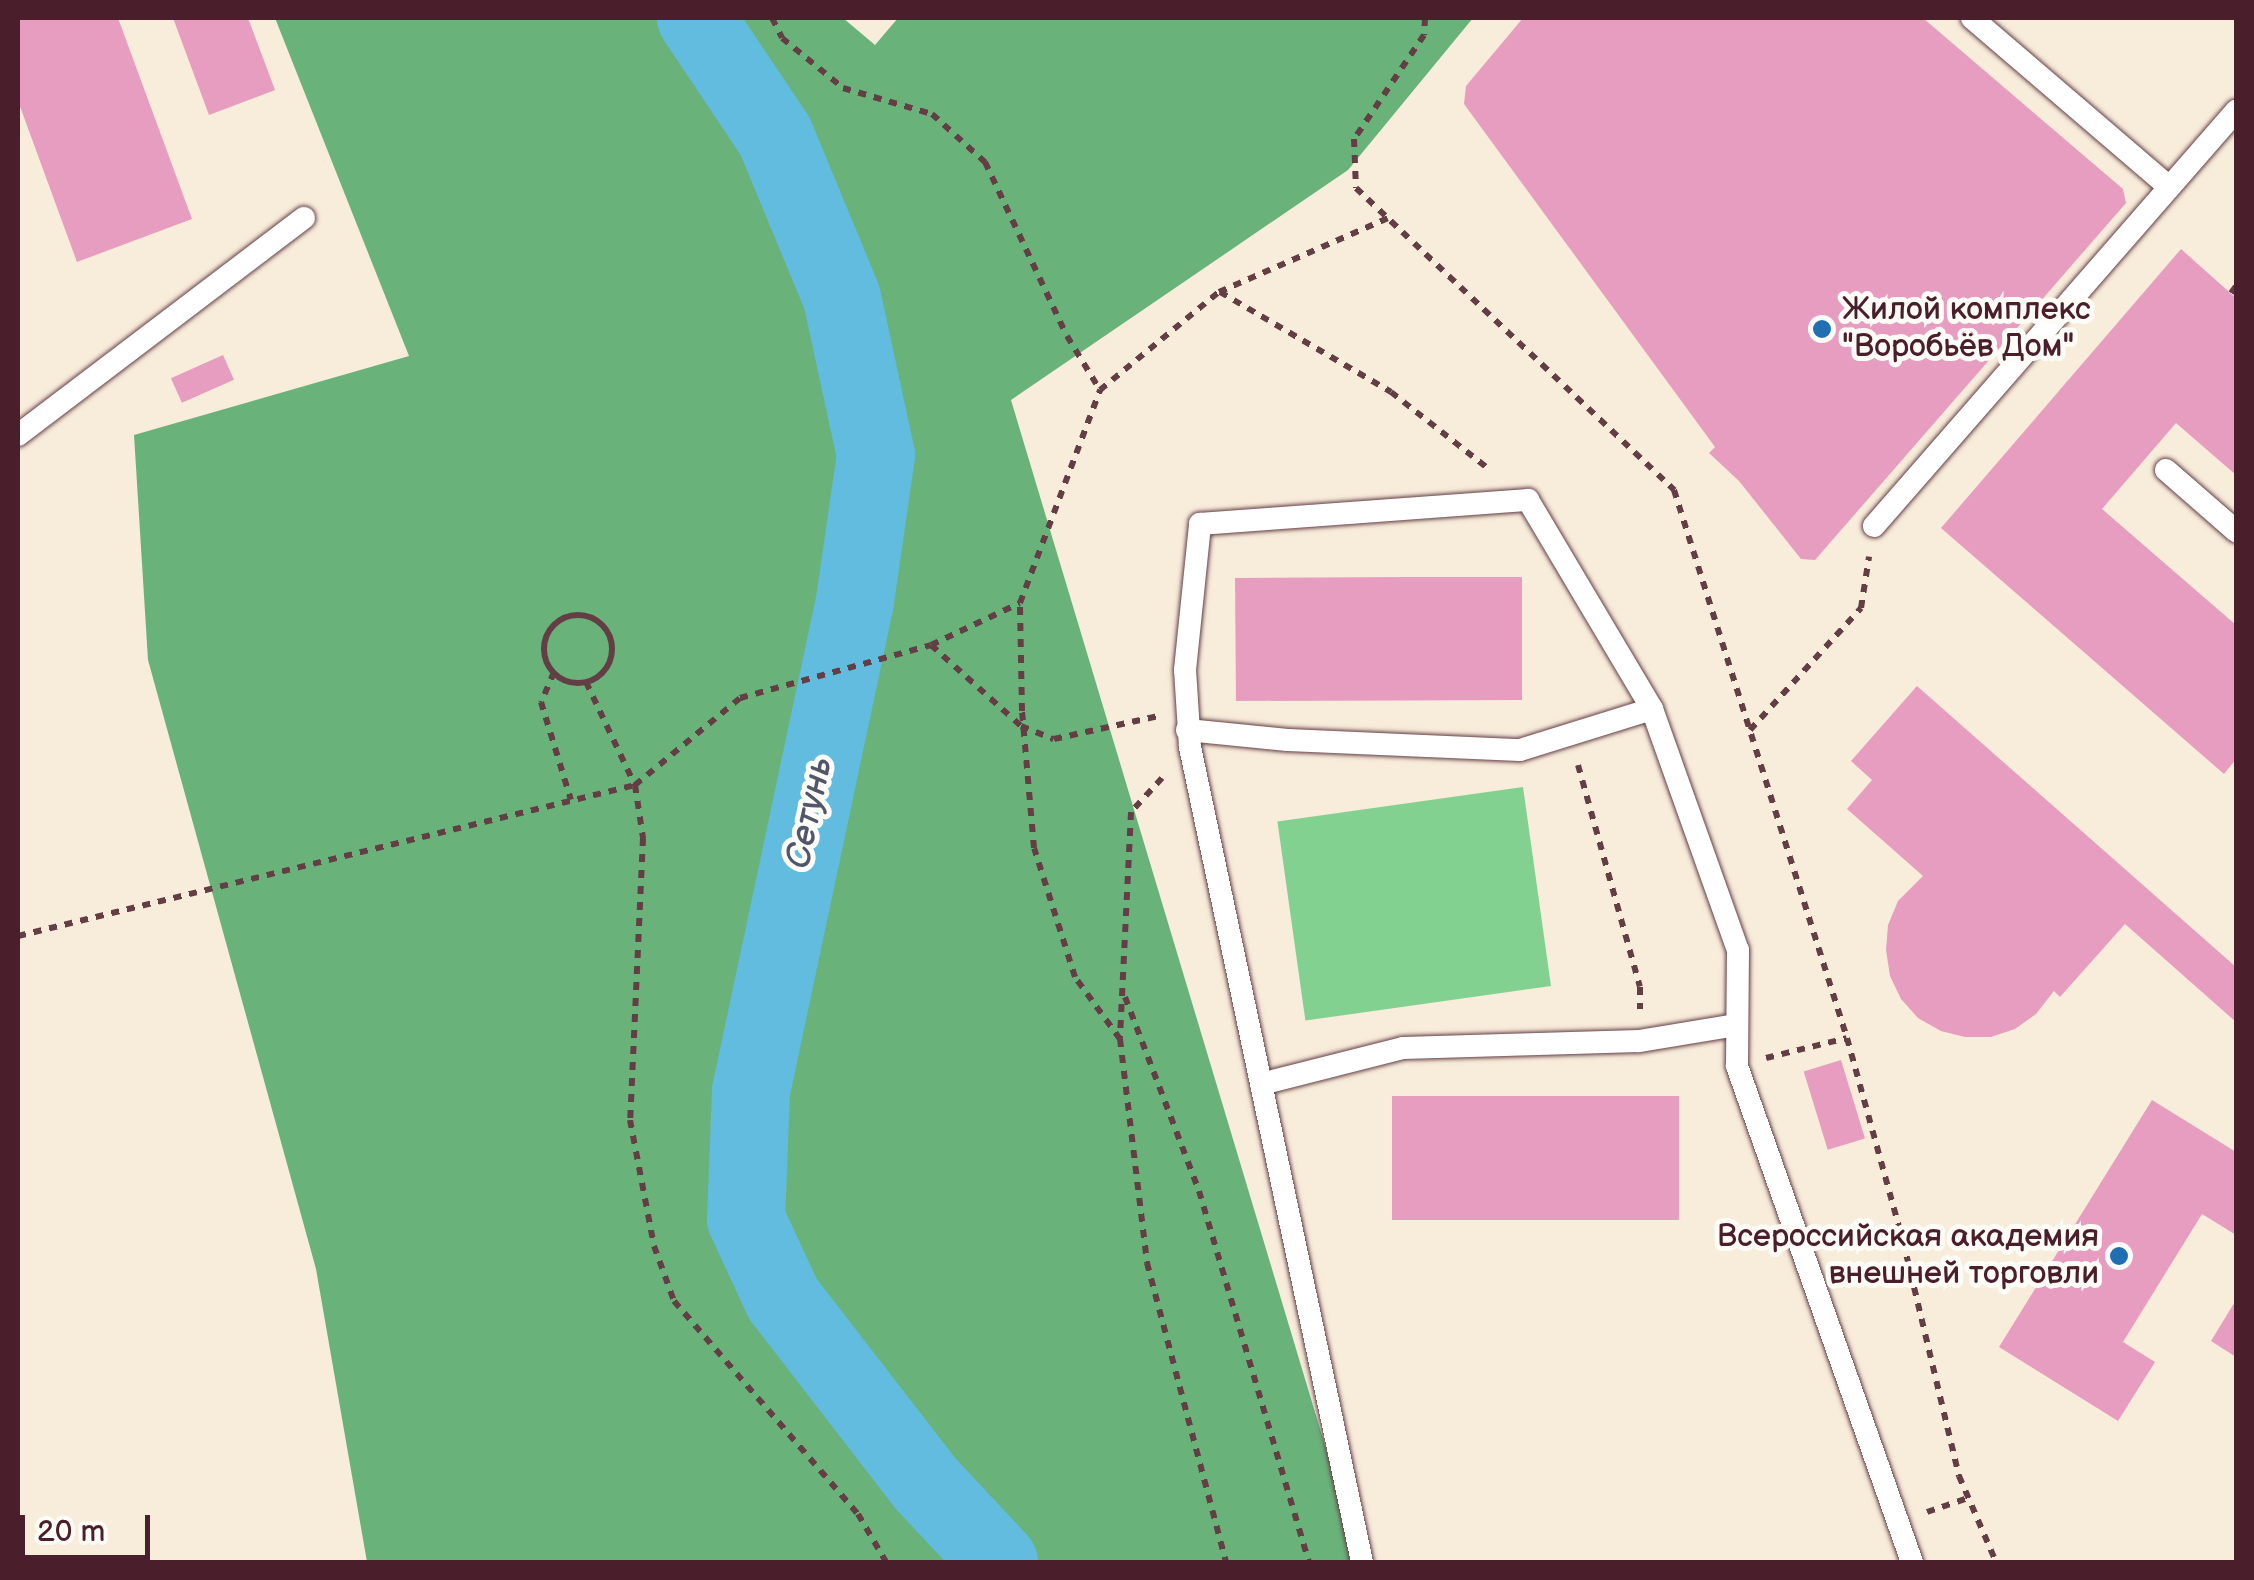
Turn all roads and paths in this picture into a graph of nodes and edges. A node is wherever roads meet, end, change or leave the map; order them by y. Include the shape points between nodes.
1 (772, 18) edge
2 (1425, 18) edge
3 (1972, 18) edge
4 (2236, 110) edge
5 (2168, 186) junction
6 (304, 218) dead end
7 (1388, 218) junction
8 (1220, 292) junction
9 (1100, 390) junction
10 (18, 435) edge
11 (2166, 470) dead end
12 (1528, 500) junction
13 (1874, 526) joint
14 (2236, 531) edge
15 (1020, 603) junction
16 (931, 646) junction
17 (554, 672) junction
18 (586, 682) junction
19 (1652, 710) junction
20 (1026, 729) junction
21 (1188, 729) junction
22 (1750, 730) junction
23 (1570, 735) junction
24 (634, 785) junction
25 (572, 800) junction
26 (18, 936) edge
27 (1123, 991) junction
28 (1737, 1025) junction
29 (1848, 1038) junction
30 (1120, 1039) junction
31 (1639, 1041) junction
32 (1737, 1066) junction
33 (1261, 1084) junction
34 (886, 1562) edge
35 (1226, 1562) edge
36 (1309, 1562) edge
37 (1362, 1562) edge
38 (1912, 1562) edge
39 (1996, 1562) edge

1 - 9 path via 782,38 843,88 932,114 985,162 1067,336
2 - 7 path via 1424,35 1354,139 1356,188
3 - 5 lane
4 - 5 lane
5 - 13 lane
6 - 10 lane
7 - 8 path
7 - 22 path via 1674,490
8 - 9 path
8 - 12 path via 1391,392
9 - 15 path
11 - 14 lane
12 - 19 lane
12 - 21 lane via 1200,524
13 - 22 path via 1861,608
15 - 16 path
15 - 20 path
16 - 20 path
16 - 24 path via 740,698
17 - 18 path
17 - 18 path via 544,652 549,632 564,618 585,616 603,627 612,648 605,670
17 - 25 path via 541,702
18 - 24 path
19 - 23 lane
19 - 28 lane via 1738,950
20 - 21 path via 1054,739
20 - 30 path via 1034,848 1074,977
21 - 23 lane via 1520,750
21 - 27 path via 1130,812
21 - 33 lane
22 - 29 path
23 - 31 path via 1640,986
24 - 25 path
24 - 34 path via 643,838 630,1120 654,1246 674,1301 858,1514
25 - 26 path
27 - 30 path
27 - 36 path via 1199,1191
28 - 31 lane
28 - 32 lane
29 - 32 path
29 - 39 path via 1959,1476
30 - 35 path via 1147,1263
31 - 33 lane via 1403,1048
32 - 38 lane
33 - 37 lane

